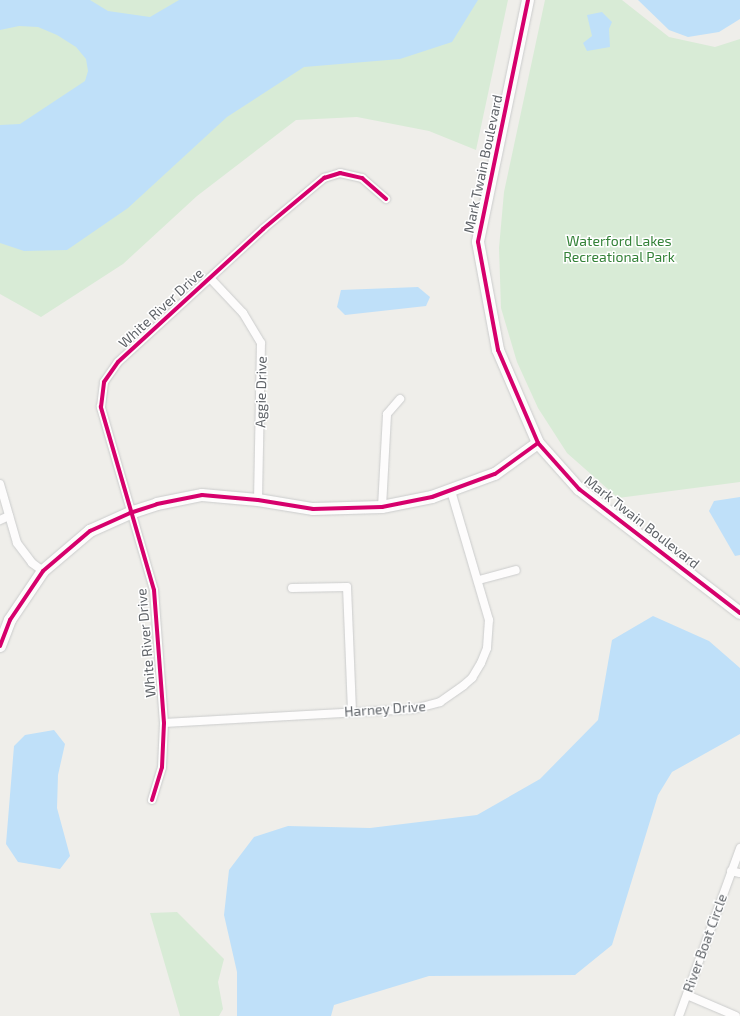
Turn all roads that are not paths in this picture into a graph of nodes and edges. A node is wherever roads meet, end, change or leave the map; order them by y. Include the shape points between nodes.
1 (528, 0) edge
2 (386, 199) dead end
3 (210, 278) junction
4 (400, 399) dead end
5 (538, 443) junction
6 (0, 484) edge
7 (451, 491) junction
8 (258, 500) junction
9 (382, 507) junction
10 (130, 513) junction
11 (9, 516) junction
12 (0, 520) edge
13 (516, 570) dead end
14 (43, 571) junction
15 (479, 580) junction
16 (292, 588) dead end
17 (740, 613) edge
18 (0, 646) edge
19 (352, 711) junction
20 (164, 723) junction
21 (152, 800) dead end
22 (740, 848) edge
23 (731, 871) junction
24 (740, 873) edge
25 (687, 995) junction
26 (679, 1016) edge
27 (736, 1016) edge

1 - 5 street, Mark Twain Boulevard via 478,242 498,350
2 - 3 street, White River Drive via 362,178 340,173 324,178 262,229
3 - 8 street, Aggie Drive via 243,313 261,343
3 - 10 street, White River Drive via 118,362 104,382 101,407
4 - 9 street via 387,414
5 - 7 street via 495,474
5 - 17 street, Mark Twain Boulevard via 579,489
6 - 11 street
7 - 9 street
7 - 15 street, Harney Drive
8 - 9 street via 313,509
8 - 10 street via 202,495 157,504
10 - 14 street via 90,531
10 - 20 street, White River Drive via 154,590
11 - 12 street
11 - 14 street via 17,543 32,563
13 - 15 street
14 - 18 street via 10,620
15 - 19 street, Harney Drive via 487,607 489,636 481,663 472,678 453,694 429,706
16 - 19 street via 347,587
19 - 20 street, Harney Drive
20 - 21 street, White River Drive via 162,768
22 - 23 street, River Boat Circle
23 - 24 street
23 - 25 street, River Boat Circle
25 - 26 street, River Boat Circle
25 - 27 street

